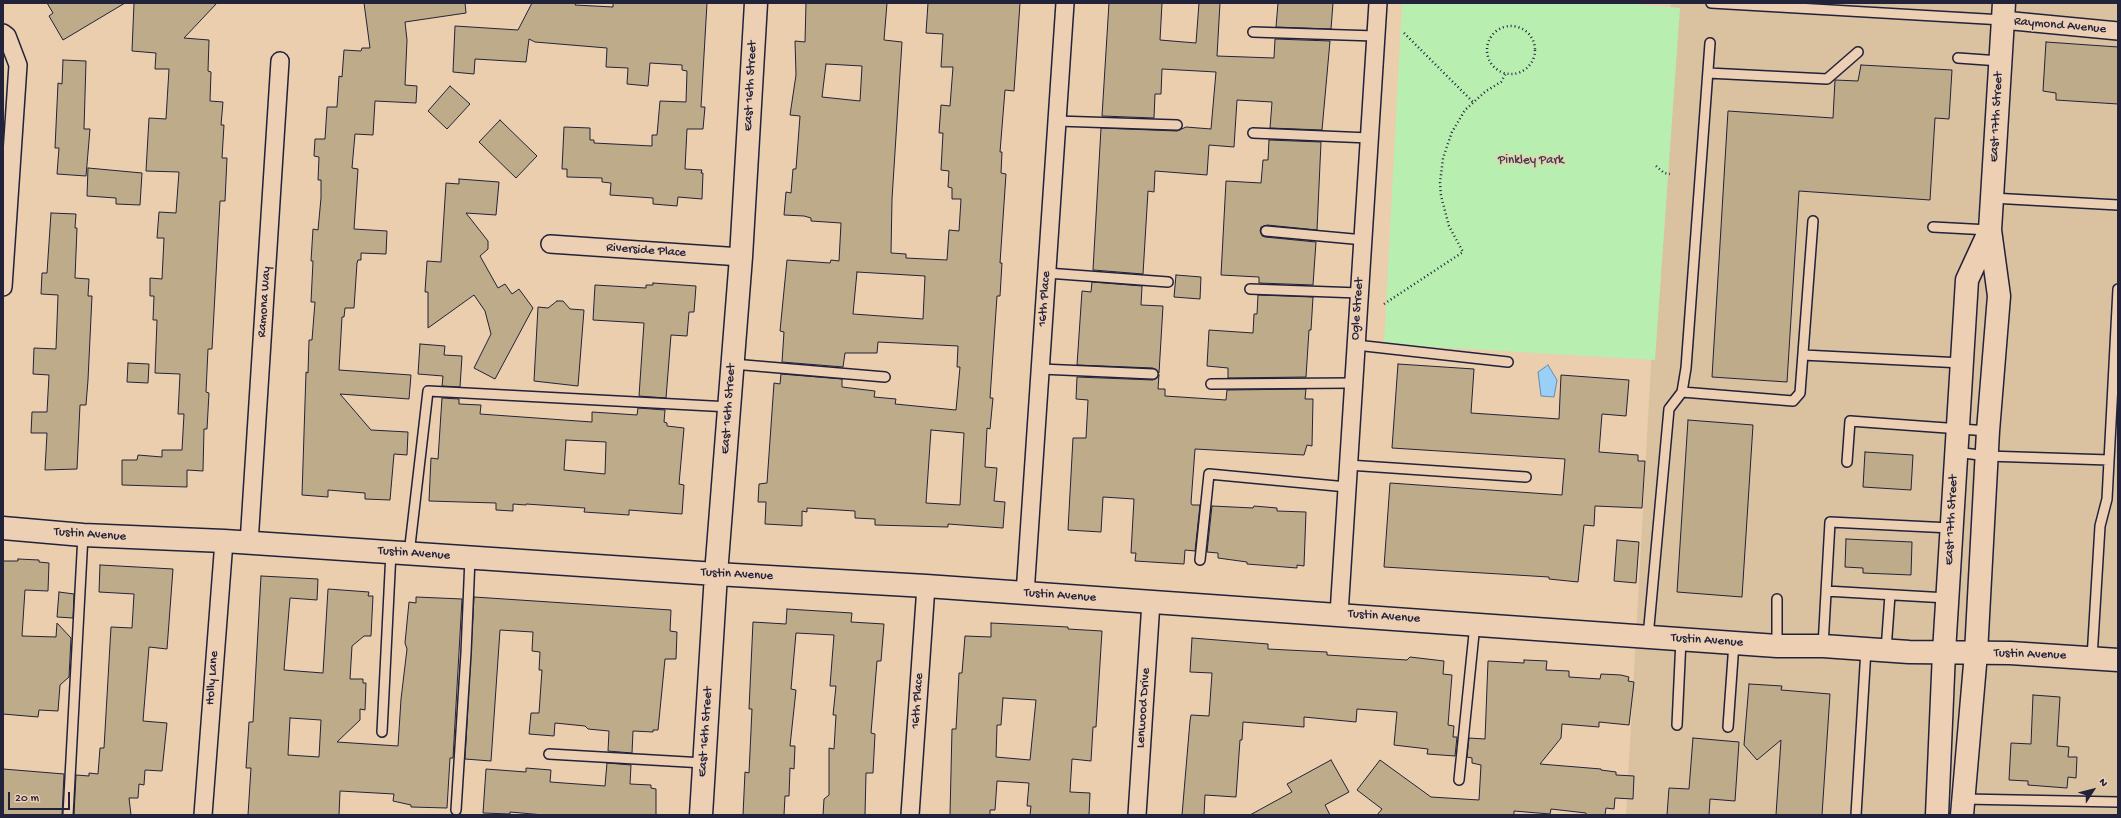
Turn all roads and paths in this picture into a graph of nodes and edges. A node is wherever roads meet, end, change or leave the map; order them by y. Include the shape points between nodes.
1 (756, 3) edge
2 (1065, 3) edge
3 (1378, 3) edge
4 (1711, 3) edge
5 (2004, 12) edge
6 (2118, 31) edge
7 (1253, 32) dead end
8 (3, 33) edge
9 (1404, 33) dead end
10 (1375, 36) junction
11 (1710, 43) dead end
12 (1858, 52) dead end
13 (1958, 58) dead end
14 (280, 61) dead end
15 (2000, 61) junction
16 (1708, 73) junction
17 (1506, 74) junction
18 (1472, 102) junction
19 (1057, 121) junction
20 (1178, 125) dead end
21 (1253, 133) dead end
22 (1369, 138) junction
23 (1656, 166) dead end
24 (1670, 174) dead end
25 (1992, 198) junction
26 (2118, 205) edge
27 (1813, 221) dead end
28 (1933, 228) dead end
29 (1990, 230) junction
30 (1266, 231) dead end
31 (1364, 240) junction
32 (550, 244) dead end
33 (741, 257) junction
34 (1047, 273) junction
35 (1168, 282) dead end
36 (3, 287) edge
37 (1250, 288) dead end
38 (2118, 289) edge
39 (1359, 293) junction
40 (1384, 304) dead end
41 (1356, 345) junction
42 (1803, 355) junction
43 (1508, 362) dead end
44 (1962, 363) junction
45 (733, 364) junction
46 (1041, 369) junction
47 (1153, 374) dead end
48 (885, 377) dead end
49 (1353, 383) junction
50 (1211, 384) dead end
51 (1682, 392) junction
52 (730, 407) junction
53 (1956, 428) junction
54 (1988, 431) junction
55 (1956, 452) junction
56 (1987, 456) junction
57 (2109, 460) junction
58 (1847, 462) dead end
59 (1348, 466) junction
60 (1526, 477) dead end
61 (1347, 487) junction
62 (3, 528) edge
63 (1951, 528) junction
64 (83, 536) junction
65 (224, 541) junction
66 (249, 543) junction
67 (400, 553) junction
68 (470, 558) junction
69 (1200, 560) dead end
70 (716, 574) junction
71 (926, 586) junction
72 (1826, 591) junction
73 (1025, 594) junction
74 (1890, 595) junction
75 (1947, 598) junction
76 (1777, 599) dead end
77 (1151, 602) junction
78 (1339, 614) junction
79 (1475, 624) junction
80 (1648, 637) junction
81 (1681, 639) junction
82 (1734, 643) junction
83 (1777, 646) junction
84 (1823, 646) junction
85 (1876, 650) junction
86 (1944, 652) junction
87 (1976, 654) junction
88 (2092, 658) junction
89 (2118, 660) edge
90 (1677, 725) dead end
91 (1728, 727) dead end
92 (382, 732) dead end
93 (549, 754) dead end
94 (704, 763) junction
95 (1459, 780) dead end
96 (2118, 802) edge
97 (1963, 807) edge
98 (456, 810) dead end
99 (68, 815) edge
100 (203, 815) edge
101 (701, 815) edge
102 (910, 815) edge
103 (1137, 815) edge
104 (1856, 815) edge
105 (1937, 815) edge

1 - 33 street, East 16th Street
2 - 19 street, 16th Place
3 - 10 street, Ogle Street
4 - 5 lane
5 - 6 street, Raymond Avenue
5 - 15 street, East 17th Street
7 - 10 lane
8 - 36 street via 7,36 18,65
9 - 18 path
10 - 22 street, Ogle Street
11 - 16 lane
12 - 16 lane via 1826,79
13 - 15 lane
14 - 66 street, Ramona Way
15 - 25 street, East 17th Street
16 - 51 lane via 1686,368
17 - 17 path via 1524,70 1532,60 1533,43 1530,36 1519,28 1510,26 1494,33 1488,44 1487,55 1492,65
17 - 18 path via 1501,82
18 - 40 path via 1452,132 1443,158 1440,183 1446,217 1463,252
19 - 20 lane
19 - 34 street, 16th Place
21 - 22 lane
22 - 31 street, Ogle Street
23 - 24 path via 1664,173
25 - 26 lane
25 - 29 street, East 17th Street
27 - 42 lane
28 - 29 lane
29 - 44 street, East 17th Street via 1967,280
29 - 54 street, East 17th Street via 1999,296
30 - 31 lane
31 - 39 street, Ogle Street
32 - 33 street, Riverside Place
33 - 45 street, East 16th Street
34 - 35 lane
34 - 46 street, 16th Place
37 - 39 lane
38 - 57 lane
39 - 41 street, Ogle Street
41 - 43 lane
41 - 49 street, Ogle Street
42 - 44 lane
42 - 51 lane via 1800,393 1793,401
44 - 53 street, East 17th Street
45 - 48 lane
45 - 52 street, East 16th Street
46 - 47 lane
46 - 73 street, 16th Place
49 - 50 lane
49 - 59 street, Ogle Street
51 - 80 lane via 1669,409
52 - 67 lane via 428,391
52 - 70 street, East 16th Street
53 - 54 lane
53 - 55 street, East 17th Street
53 - 58 lane via 1850,421
54 - 56 street, East 17th Street
55 - 56 lane
55 - 63 street, East 17th Street
56 - 57 lane
56 - 87 street, East 17th Street
57 - 88 lane via 2107,499 2100,526
59 - 60 lane
59 - 61 street, Ogle Street
61 - 69 lane via 1208,474
61 - 78 street, Ogle Street
62 - 64 street, Tustin Avenue
63 - 72 lane via 1830,522
63 - 75 street, East 17th Street
64 - 65 street, Tustin Avenue
64 - 99 lane
65 - 66 street, Tustin Avenue
65 - 100 street, Holly Lane
66 - 67 street, Tustin Avenue
67 - 68 street, Tustin Avenue
67 - 92 lane
68 - 70 street, Tustin Avenue
68 - 98 lane
70 - 71 street, Tustin Avenue
70 - 94 street, East 16th Street
71 - 73 street, Tustin Avenue
71 - 102 street, 16th Place
72 - 74 lane
72 - 84 lane
73 - 77 street, Tustin Avenue
74 - 75 lane
74 - 85 lane
75 - 86 street, East 17th Street
76 - 83 lane
77 - 78 street, Tustin Avenue
77 - 103 street, Lenwood Drive
78 - 79 street, Tustin Avenue
79 - 80 street, Tustin Avenue
79 - 95 lane
80 - 81 street, Tustin Avenue
81 - 82 street, Tustin Avenue
81 - 90 lane
82 - 83 street, Tustin Avenue
82 - 91 lane
83 - 84 street, Tustin Avenue
84 - 85 street, Tustin Avenue
85 - 86 street, Tustin Avenue
85 - 104 lane
86 - 87 street, Tustin Avenue
86 - 105 street, East 17th Street
87 - 88 street, Tustin Avenue via 2010,653
87 - 97 street, East 17th Street
88 - 89 street, Tustin Avenue
93 - 94 lane
94 - 101 street, East 16th Street
96 - 97 lane

